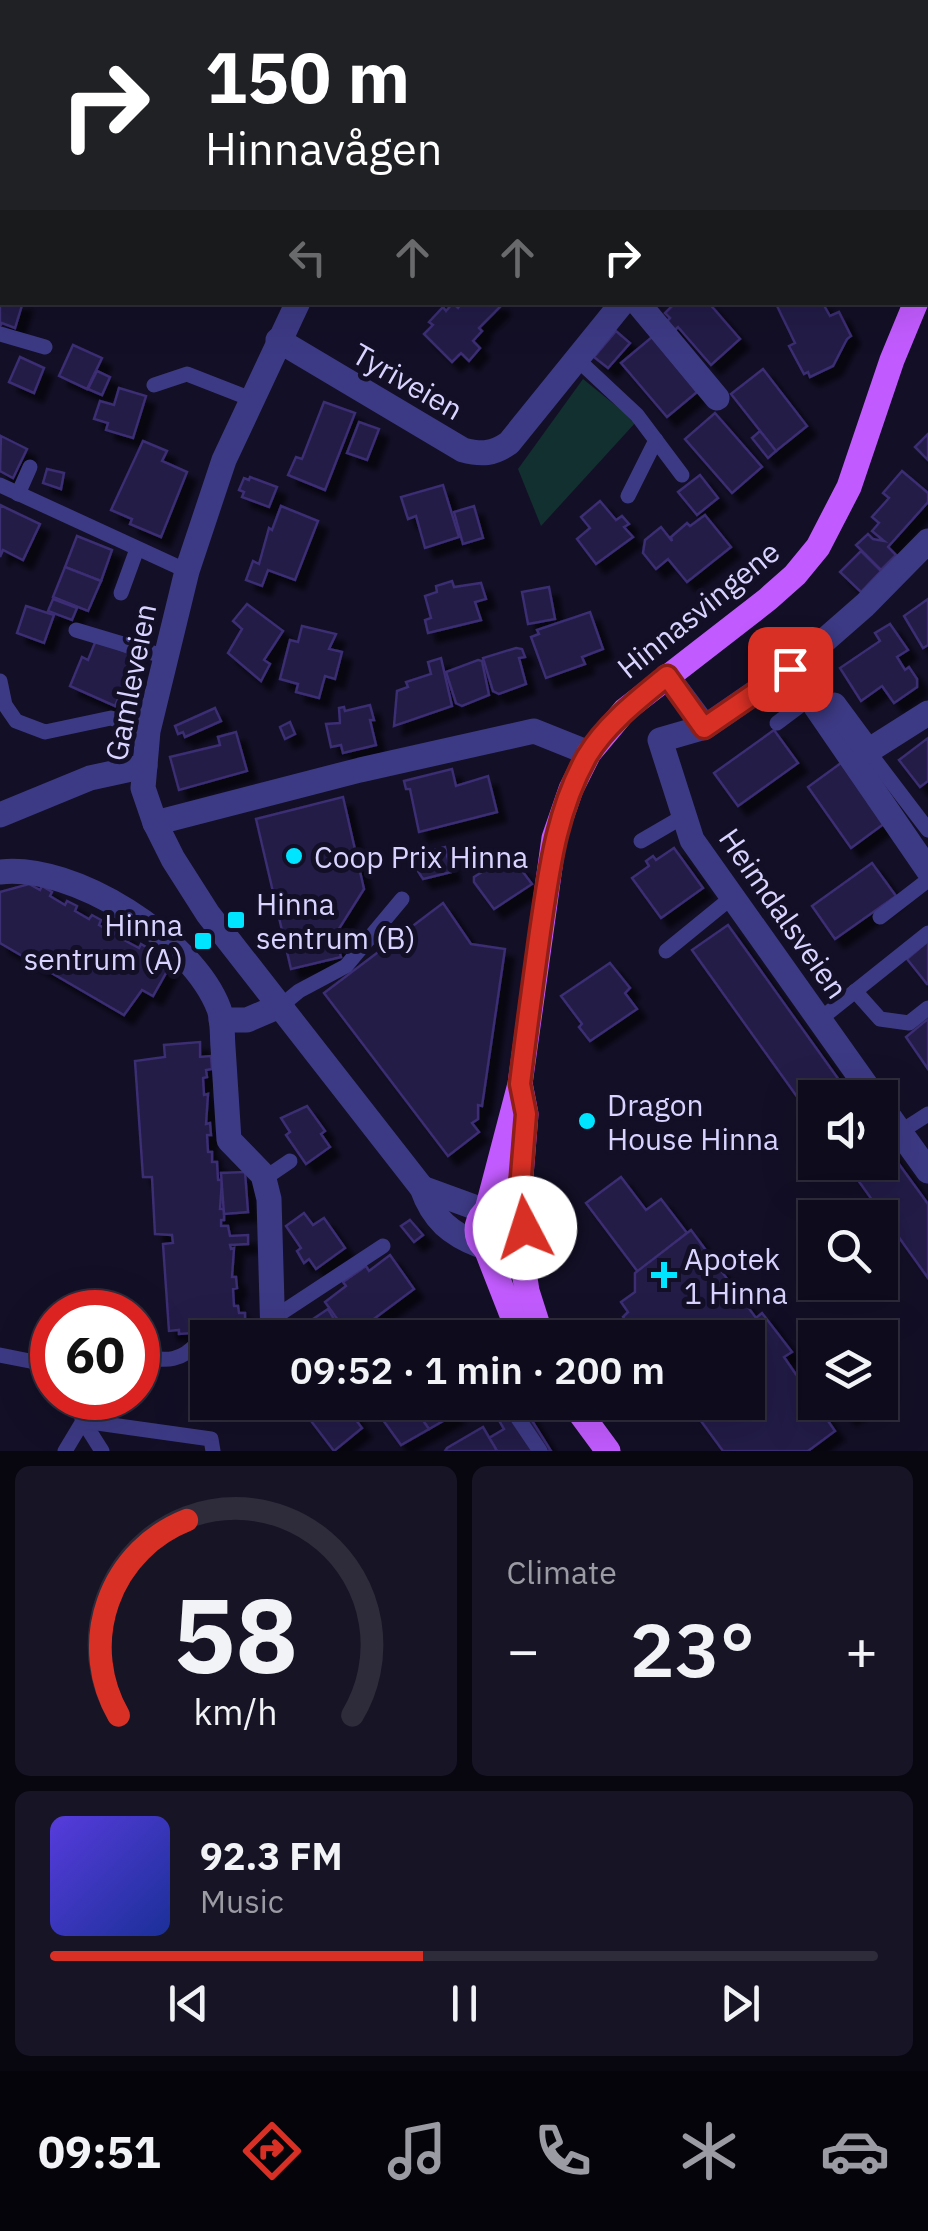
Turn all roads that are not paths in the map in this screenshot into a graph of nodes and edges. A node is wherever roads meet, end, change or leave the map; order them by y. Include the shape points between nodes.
1 (296, 305) edge
2 (621, 305) edge
3 (639, 305) edge
4 (915, 305) edge
5 (0, 334) edge
6 (278, 340) junction
7 (45, 347) dead end
8 (576, 359) junction
9 (154, 385) dead end
10 (717, 398) dead end
11 (251, 400) junction
12 (656, 440) junction
13 (30, 467) dead end
14 (682, 475) dead end
15 (0, 485) edge
16 (18, 494) junction
17 (628, 496) dead end
18 (928, 541) edge
19 (136, 549) junction
20 (187, 571) junction
21 (121, 593) dead end
22 (76, 630) dead end
23 (166, 656) junction
24 (795, 665) junction
25 (667, 676) junction
26 (0, 681) edge
27 (809, 699) junction
28 (928, 713) edge
29 (8, 722) edge
30 (777, 723) dead end
31 (704, 728) junction
32 (148, 731) junction
33 (868, 751) junction
34 (588, 753) junction
35 (145, 766) junction
36 (0, 815) edge
37 (684, 816) junction
38 (155, 823) junction
39 (928, 830) edge
40 (640, 842) dead end
41 (928, 870) edge
42 (0, 872) edge
43 (928, 880) edge
44 (731, 898) junction
45 (402, 900) dead end
46 (880, 917) dead end
47 (928, 933) edge
48 (666, 951) dead end
49 (855, 991) junction
50 (282, 1005) junction
51 (928, 1008) edge
52 (221, 1020) junction
53 (820, 1020) junction
54 (862, 1080) edge
55 (520, 1084) junction
56 (928, 1114) edge
57 (898, 1129) edge
58 (900, 1132) junction
59 (290, 1161) dead end
60 (928, 1172) edge
61 (263, 1175) junction
62 (422, 1188) junction
63 (486, 1210) junction
64 (518, 1213) junction
65 (383, 1246) dead end
66 (520, 1246) junction
67 (484, 1248) junction
68 (273, 1320) edge
69 (284, 1320) edge
70 (514, 1320) edge
71 (536, 1320) edge
72 (190, 1352) edge
73 (0, 1355) edge
74 (160, 1360) edge
75 (30, 1361) edge
76 (83, 1420) junction
77 (519, 1420) edge
78 (585, 1420) edge
79 (65, 1451) edge
80 (102, 1451) edge
81 (213, 1451) edge
82 (540, 1451) edge
83 (608, 1451) edge

1 - 6 street, Gamleveien
2 - 8 street, Tyriveien
3 - 10 street
4 - 25 main road, Hinnasvingene via 849,487 818,548 768,598
5 - 7 lane
6 - 8 street, Tyriveien via 463,450 498,457
6 - 11 street, Gamleveien
8 - 12 lane
9 - 11 lane via 187,374
11 - 20 street, Gamleveien
12 - 14 lane
12 - 17 lane
13 - 16 lane
15 - 16 lane
16 - 19 lane
18 - 24 street
19 - 20 lane
19 - 21 lane
20 - 23 street, Gamleveien
22 - 23 lane
23 - 32 street, Gamleveien
24 - 27 street
24 - 31 street
24 - 33 street
25 - 31 street
25 - 34 main road, Hinnasvingene
26 - 29 lane
27 - 30 lane
27 - 41 street
28 - 33 street
29 - 32 lane via 44,732 112,718
31 - 37 street, Heimdalsveien via 660,740
32 - 35 street, Gamleveien
33 - 39 lane
34 - 38 street via 534,731
34 - 55 main road, Hinnasvingene via 554,838
35 - 36 street via 90,778
35 - 38 street, Gamleveien via 143,788
37 - 40 lane
37 - 44 street, Heimdalsveien
38 - 50 street, Gamleveien via 208,914
42 - 52 street via 58,876 131,914 189,965
43 - 46 lane
44 - 48 lane
44 - 53 street, Heimdalsveien
45 - 50 lane via 346,966
47 - 49 lane
49 - 51 lane via 880,1019 909,1023
49 - 53 lane
50 - 52 street via 247,1020
50 - 62 street, Gamleveien
52 - 61 street via 229,1140
53 - 54 street, Heimdalsveien
55 - 63 main road, Hinnasvingene
55 - 64 main road, Hinnasvingene via 526,1114
56 - 58 lane
57 - 58 street
58 - 60 street
59 - 61 lane
61 - 68 street via 270,1199
62 - 63 street
62 - 67 street, Gamleveien via 448,1230
63 - 64 main road via 503,1206
63 - 67 main road via 476,1228
64 - 66 main road via 525,1228
65 - 69 lane
66 - 67 main road via 504,1255
66 - 71 main road
67 - 70 main road
72 - 74 lane via 173,1362
73 - 75 lane
76 - 79 lane
76 - 80 lane
76 - 81 lane via 211,1439
77 - 82 lane
78 - 83 main road

